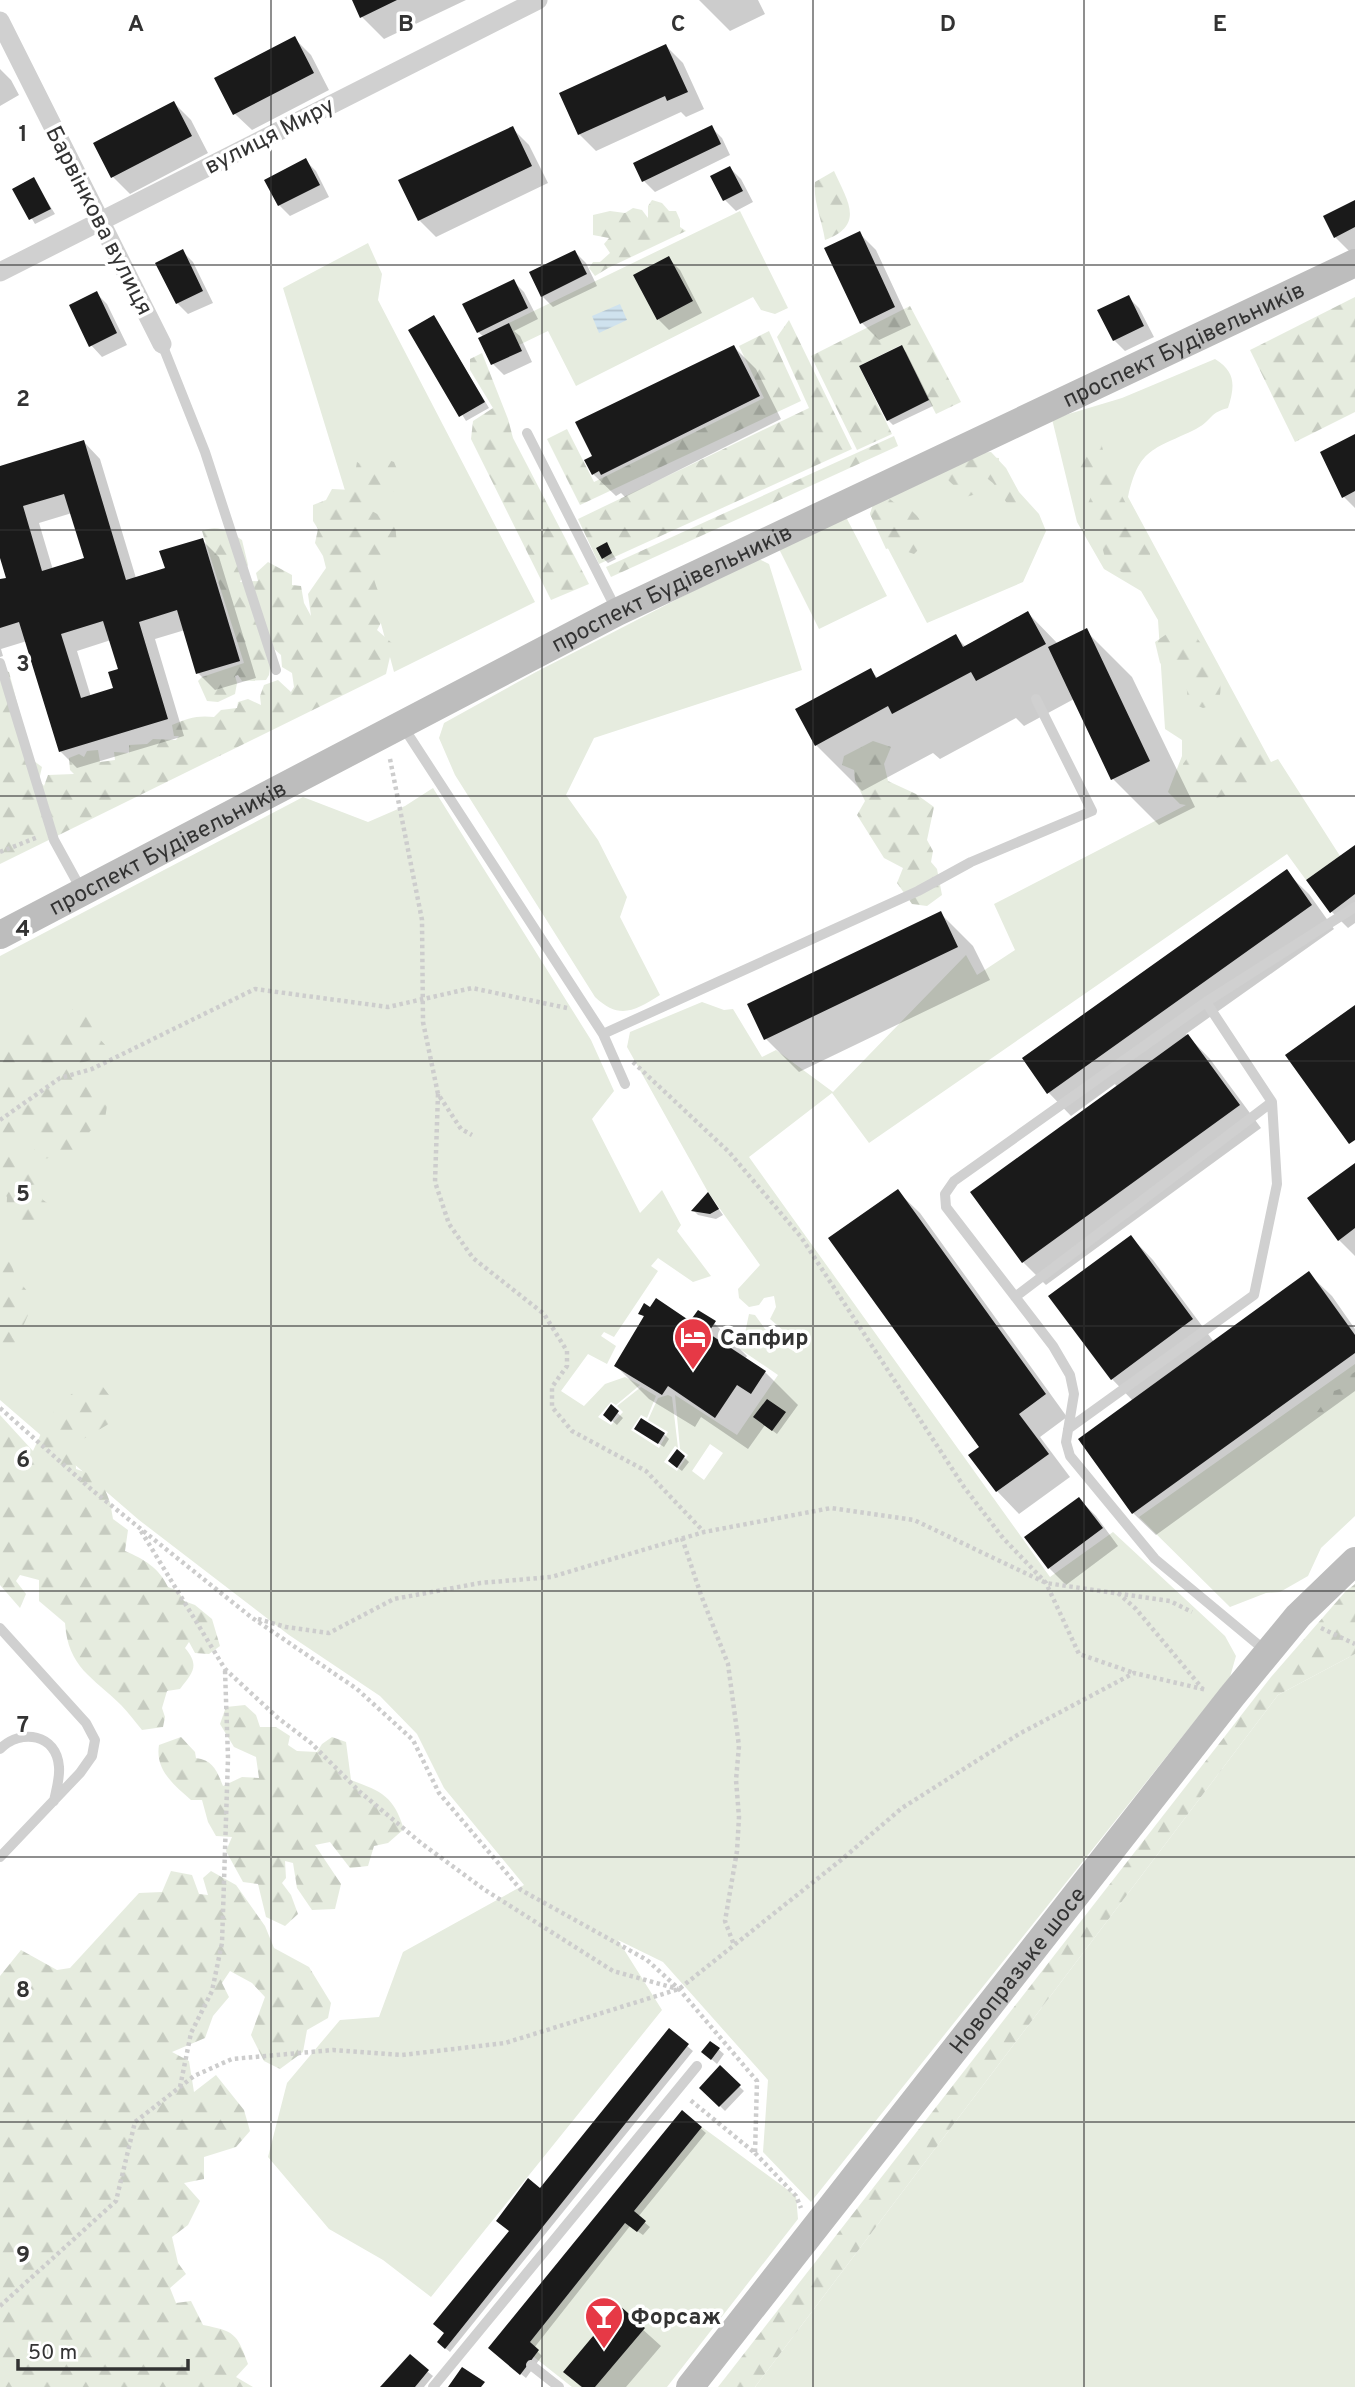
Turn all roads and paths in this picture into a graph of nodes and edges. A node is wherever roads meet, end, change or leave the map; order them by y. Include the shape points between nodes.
1 (538, 0) edge
2 (0, 21) edge
3 (100, 220) junction
4 (1355, 263) edge
5 (0, 272) edge
6 (162, 344) joint
7 (527, 433) dead end
8 (617, 612) junction
9 (0, 663) edge
10 (276, 670) dead end
11 (1036, 699) dead end
12 (393, 728) junction
13 (51, 832) junction
14 (0, 852) edge
15 (82, 891) junction
16 (1355, 907) edge
17 (0, 935) edge
18 (423, 999) junction
19 (1206, 1002) junction
20 (603, 1034) junction
21 (632, 1061) dead end
22 (625, 1084) dead end
23 (438, 1094) junction
24 (1272, 1102) junction
25 (0, 1120) edge
26 (472, 1136) dead end
27 (1015, 1297) junction
28 (0, 1408) edge
29 (1068, 1429) junction
30 (139, 1527) junction
31 (704, 1532) junction
32 (682, 1538) junction
33 (1355, 1561) edge
34 (1046, 1583) junction
35 (1117, 1593) junction
36 (1194, 1614) dead end
37 (1298, 1616) junction
38 (251, 1617) junction
39 (0, 1628) edge
40 (1355, 1644) edge
41 (1268, 1652) junction
42 (225, 1670) junction
43 (1133, 1673) junction
44 (1203, 1689) junction
45 (1232, 1696) junction
46 (0, 1749) edge
47 (54, 1802) junction
48 (0, 1857) edge
49 (734, 1945) junction
50 (679, 1989) junction
51 (697, 2066) dead end
52 (180, 2087) junction
53 (678, 2090) junction
54 (755, 2153) junction
55 (811, 2232) junction
56 (0, 2306) edge
57 (531, 2365) dead end
58 (433, 2387) edge
59 (559, 2387) edge
60 (690, 2387) edge

1 - 3 street, вулиця Миру
2 - 3 street, Барвінкова вулиця
3 - 5 street, вулиця Миру
3 - 6 street, Барвінкова вулиця
4 - 8 street, проспект Будівельників
6 - 10 lane via 217,487
7 - 8 lane
8 - 12 street, проспект Будівельників
9 - 13 lane
11 - 20 lane via 1092,811 971,862 918,891
12 - 15 street, проспект Будівельників
12 - 18 path via 422,920
12 - 20 lane
13 - 14 path
13 - 15 lane
15 - 17 street, проспект Будівельників
16 - 19 lane
18 - 20 path via 472,988 569,1008
18 - 23 path via 423,1022
18 - 25 path via 388,1007 255,989 92,1069 60,1077
19 - 24 lane
19 - 27 lane via 954,1181 945,1194 946,1207
20 - 22 lane
21 - 34 path via 729,1152 801,1237 964,1487
23 - 26 path via 461,1129
23 - 31 path via 435,1182 449,1224 472,1258 544,1314 567,1351 566,1366 552,1387 552,1407 572,1431 646,1471
24 - 27 lane
24 - 29 lane via 1277,1184 1254,1295
27 - 29 lane via 1070,1375 1074,1394
28 - 30 path
29 - 41 lane via 1070,1455 1155,1559
30 - 38 path
30 - 42 path
31 - 32 path
31 - 34 path via 831,1508 914,1520
32 - 38 path via 551,1577 480,1583 394,1599 329,1633
32 - 49 path via 728,1664 739,1746 737,1851 725,1921
33 - 37 street, Новопразьке шосе
34 - 35 path
34 - 43 path via 1079,1654
35 - 36 path via 1170,1601
35 - 44 path
37 - 40 path
37 - 41 street, Новопразьке шосе
38 - 50 path via 357,1689 413,1740 439,1793 521,1891 647,1960
39 - 47 lane via 96,1740 92,1756
41 - 45 street, Новопразьке шосе
42 - 50 path via 311,1743 360,1792 485,1890 613,1970
42 - 52 path via 228,1758 222,1943 212,1991 191,2033
43 - 44 path
43 - 49 path via 1019,1734 902,1808
44 - 45 path
45 - 55 street, Новопразьке шосе
46 - 47 lane via 8,1741 31,1736 52,1748 60,1769
47 - 48 lane
49 - 50 path
50 - 52 path via 505,2043 402,2055 333,2050 232,2059
50 - 54 path via 757,2081
51 - 53 lane
52 - 56 path via 135,2122 116,2201
53 - 54 path
53 - 58 lane
54 - 55 path via 796,2196
55 - 60 street, Новопразьке шосе
57 - 59 lane

